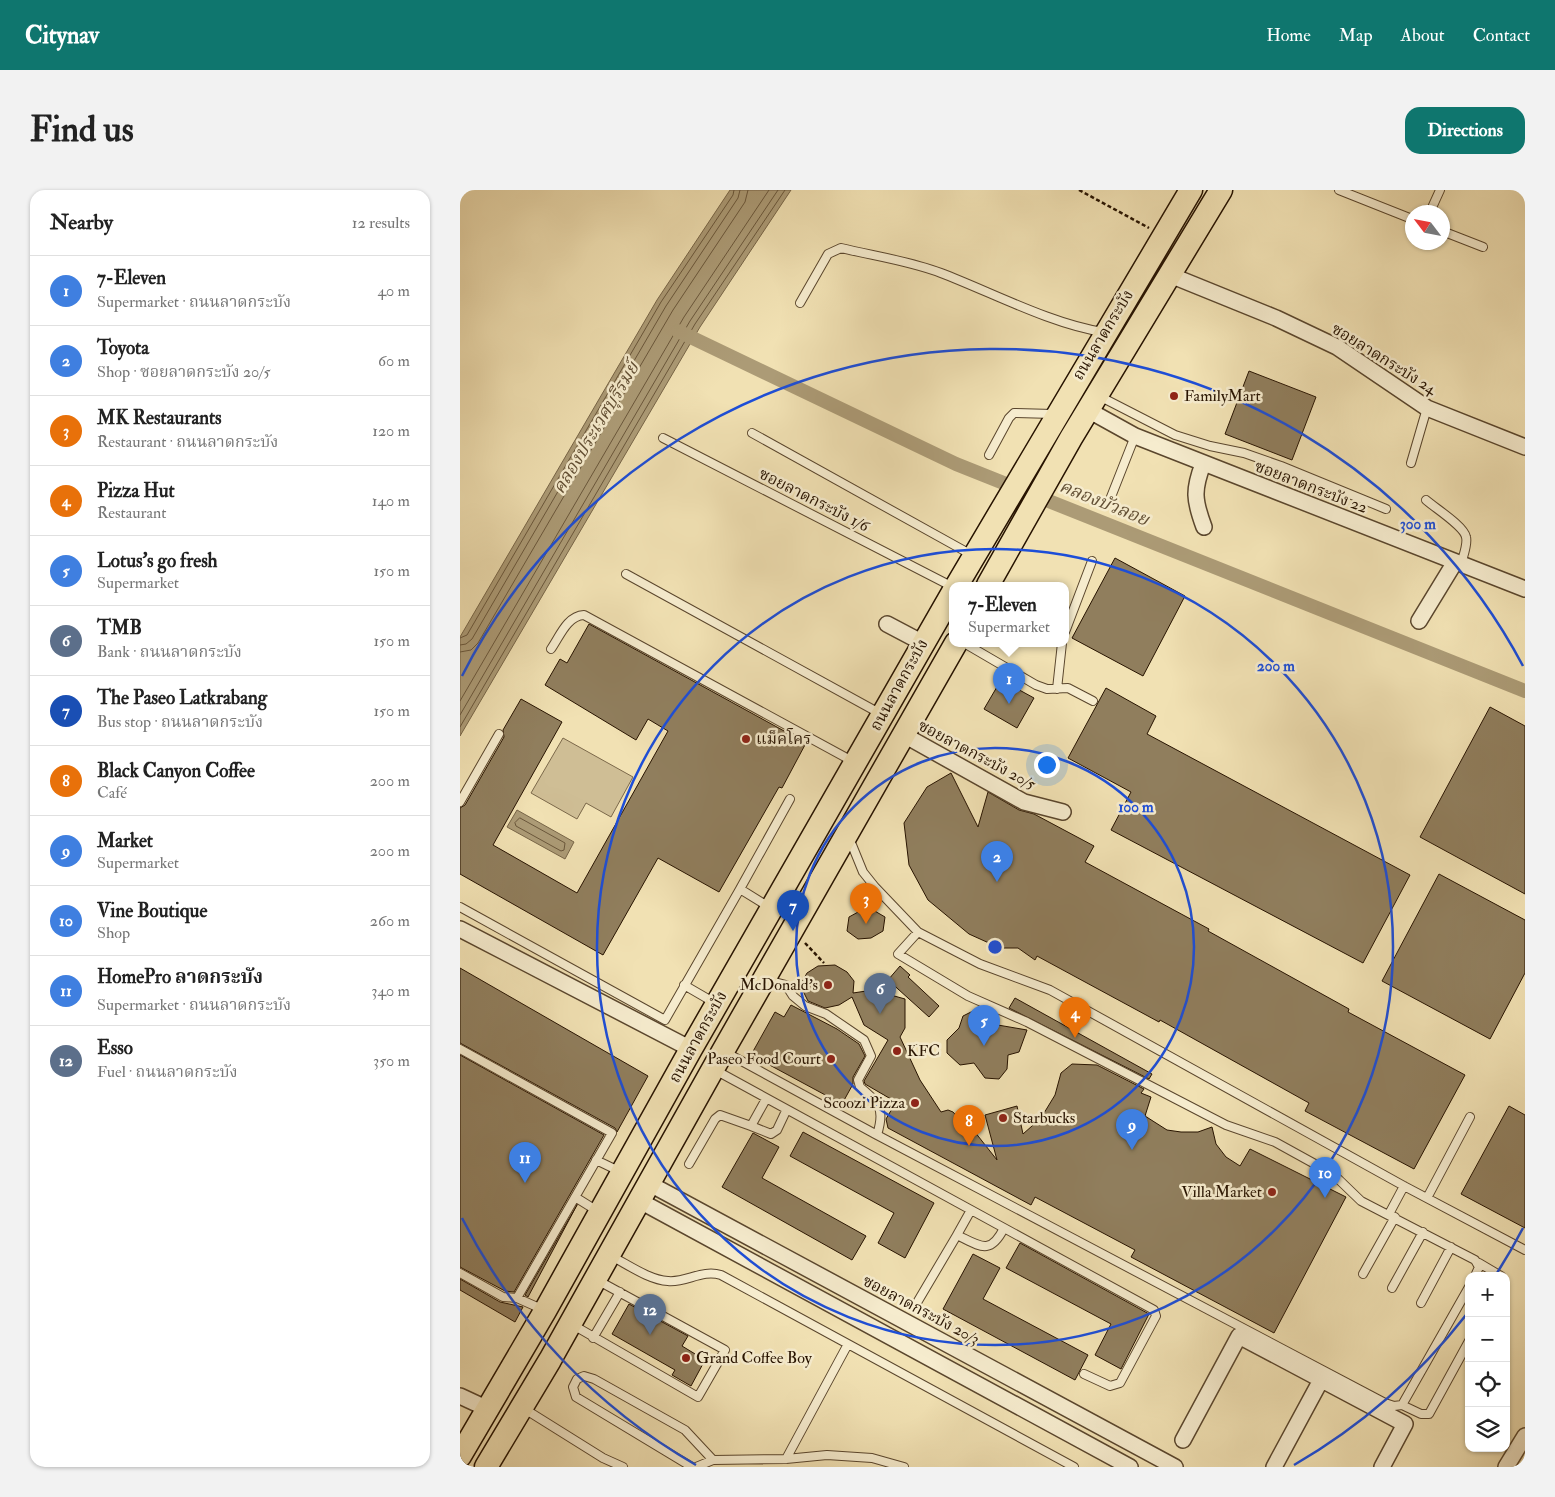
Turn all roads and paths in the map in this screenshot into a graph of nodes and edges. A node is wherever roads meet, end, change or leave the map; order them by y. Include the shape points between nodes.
1 (1080, 190) edge
2 (1191, 190) edge
3 (1221, 190) edge
4 (1339, 190) edge
5 (1440, 190) edge
6 (1433, 205) edge
7 (1405, 216) edge
8 (1450, 234) edge
9 (1163, 236) junction
10 (1483, 247) dead end
11 (1170, 275) junction
12 (800, 303) dead end
13 (1104, 332) junction
14 (1092, 402) junction
15 (1427, 408) junction
16 (1052, 424) junction
17 (752, 433) dead end
18 (1134, 436) junction
19 (663, 438) dead end
20 (1525, 447) edge
21 (990, 455) dead end
22 (1410, 463) dead end
23 (1203, 464) junction
24 (1426, 500) dead end
25 (1109, 502) dead end
26 (1386, 509) dead end
27 (1204, 527) dead end
28 (974, 556) junction
29 (1092, 560) dead end
30 (1458, 563) junction
31 (626, 574) dead end
32 (959, 582) edge
33 (990, 582) edge
34 (949, 585) edge
35 (1525, 589) edge
36 (949, 599) edge
37 (1069, 621) edge
38 (1420, 621) dead end
39 (887, 624) dead end
40 (923, 643) junction
41 (954, 647) edge
42 (971, 647) edge
43 (1062, 647) edge
44 (551, 649) dead end
45 (1057, 689) junction
46 (1093, 700) dead end
47 (883, 715) junction
48 (499, 734) dead end
49 (904, 735) junction
50 (855, 763) junction
51 (790, 799) dead end
52 (460, 802) edge
53 (1063, 812) dead end
54 (818, 828) junction
55 (844, 841) junction
56 (740, 889) junction
57 (460, 907) edge
58 (771, 908) junction
59 (460, 929) edge
60 (918, 932) junction
61 (801, 939) dead end
62 (824, 963) dead end
63 (764, 979) junction
64 (684, 985) junction
65 (716, 1004) junction
66 (460, 1049) edge
67 (690, 1049) junction
68 (718, 1060) junction
69 (766, 1099) junction
70 (786, 1111) junction
71 (1470, 1117) dead end
72 (751, 1126) junction
73 (876, 1135) junction
74 (596, 1160) junction
75 (689, 1164) dead end
76 (623, 1173) junction
77 (1404, 1186) junction
78 (645, 1192) junction
79 (575, 1198) junction
80 (1427, 1198) junction
81 (971, 1210) junction
82 (601, 1213) junction
83 (1392, 1216) junction
84 (1004, 1228) junction
85 (1423, 1232) junction
86 (957, 1235) junction
87 (1451, 1247) junction
88 (1525, 1250) edge
89 (610, 1255) junction
90 (784, 1258) junction
91 (1479, 1263) junction
92 (1476, 1272) edge
93 (1494, 1272) edge
94 (460, 1273) edge
95 (775, 1274) junction
96 (1363, 1274) dead end
97 (596, 1279) junction
98 (1392, 1288) dead end
99 (620, 1292) junction
100 (1465, 1294) edge
101 (517, 1298) junction
102 (918, 1301) dead end
103 (1421, 1303) dead end
104 (545, 1311) junction
105 (904, 1320) junction
106 (570, 1324) junction
107 (593, 1338) junction
108 (894, 1340) junction
109 (848, 1344) junction
110 (1465, 1348) edge
111 (1084, 1374) dead end
112 (1321, 1380) junction
113 (460, 1396) edge
114 (1402, 1405) junction
115 (521, 1407) junction
116 (488, 1409) junction
117 (1094, 1422) junction
118 (1525, 1436) edge
119 (1183, 1440) dead end
120 (1082, 1442) junction
121 (1145, 1450) junction
122 (460, 1456) edge
123 (786, 1459) junction
124 (713, 1460) junction
125 (486, 1467) edge
126 (623, 1467) edge
127 (692, 1467) edge
128 (696, 1467) edge
129 (904, 1467) edge
130 (1074, 1467) edge
131 (1130, 1467) edge
132 (1136, 1467) edge
133 (1175, 1467) edge
134 (1274, 1467) edge
135 (1382, 1467) edge
136 (1506, 1467) edge

1 - 9 path
2 - 9 main road, ถนนลาดกระบัง
3 - 11 main road, ถนนลาดกระบัง
4 - 7 lane
5 - 6 lane
8 - 10 lane
9 - 13 main road, ถนนลาดกระบัง
11 - 14 main road, ถนนลาดกระบัง
11 - 15 street, ซอยลาดกระบัง 24 via 1337,347
12 - 13 lane via 828,254 841,248 939,272 1026,308
13 - 16 main road, ถนนลาดกระบัง
14 - 18 street, ซอยลาดกระบัง 22
14 - 26 lane via 1175,435 1244,452
14 - 33 main road, ถนนลาดกระบัง
15 - 20 street, ซอยลาดกระบัง 24
15 - 22 lane
16 - 21 lane via 1041,416 1014,413
16 - 28 main road, ถนนลาดกระบัง
17 - 28 lane
18 - 23 street, ซอยลาดกระบัง 22
18 - 25 lane
19 - 34 lane, ซอยลาดกระบัง 1/6
23 - 27 street via 1194,492
23 - 30 street, ซอยลาดกระบัง 22
24 - 30 lane via 1466,537 1466,546
28 - 32 main road, ถนนลาดกระบัง
29 - 37 lane
30 - 35 street, ซอยลาดกระบัง 22
30 - 38 street
31 - 47 lane
36 - 40 main road, ถนนลาดกระบัง
39 - 40 street
40 - 47 main road, ถนนลาดกระบัง
41 - 49 main road, ถนนลาดกระบัง
42 - 45 lane via 1036,685
43 - 45 lane
44 - 50 lane via 569,620 575,615 584,615
45 - 46 lane via 1068,688
47 - 50 main road, ถนนลาดกระบัง
48 - 52 lane
49 - 53 street, ซอยลาดกระบัง 20/5 via 1024,802
49 - 55 main road, ถนนลาดกระบัง
50 - 54 main road, ถนนลาดกระบัง
51 - 56 lane
54 - 55 main road
54 - 58 main road, ถนนลาดกระบัง
55 - 60 lane via 852,845 863,872 875,888
55 - 63 main road, ถนนลาดกระบัง
56 - 58 lane
56 - 64 lane
57 - 64 lane via 665,1020
58 - 65 main road, ถนนลาดกระบัง
59 - 67 street
60 - 77 lane via 980,964 1050,990
60 - 83 lane via 898,954 968,996 1027,1022 1226,1125 1291,1150 1333,1174 1361,1201
61 - 62 path
63 - 68 main road, ถนนลาดกระบัง
63 - 73 lane via 786,985 805,1006 826,1014 864,1040 871,1056 858,1080 860,1088 877,1101 881,1109
64 - 65 lane
65 - 67 main road, ถนนลาดกระบัง
66 - 74 lane via 612,1133
67 - 76 main road, ถนนลาดกระบัง
68 - 69 lane
68 - 73 lane
68 - 78 main road, ถนนลาดกระบัง
69 - 70 lane
69 - 72 lane
70 - 72 lane via 771,1134
70 - 81 lane
71 - 80 lane
72 - 75 lane via 720,1115
73 - 114 lane via 1385,1403
74 - 76 lane
74 - 79 lane
76 - 82 main road, ถนนลาดกระบัง
77 - 80 lane
77 - 83 lane
78 - 89 main road, ถนนลาดกระบัง
78 - 90 street, ซอยลาดกระบัง 20/3
78 - 95 street
79 - 82 lane
79 - 101 lane
80 - 88 lane
81 - 84 lane
81 - 86 lane
82 - 104 main road, ถนนลาดกระบัง
83 - 85 lane
83 - 96 lane
84 - 86 lane via 994,1245 989,1247
84 - 111 lane via 1154,1310 1156,1316 1120,1383 1110,1386
85 - 87 lane
85 - 98 lane
86 - 102 lane
87 - 91 lane
87 - 103 lane
89 - 97 main road, ถนนลาดกระบัง
89 - 109 lane via 668,1282 706,1273 720,1275
90 - 95 street
90 - 105 street, ซอยลาดกระบัง 20/3
91 - 92 lane
91 - 93 lane
94 - 101 lane via 502,1297
95 - 108 street
97 - 99 lane
97 - 106 main road, ถนนลาดกระบัง
99 - 107 lane
99 - 107 lane via 724,1350 698,1397
100 - 114 lane
101 - 104 lane
104 - 116 main road, ถนนลาดกระบัง
105 - 108 street
105 - 117 street, ซอยลาดกระบัง 20/3
106 - 107 lane
106 - 115 main road, ถนนลาดกระบัง
108 - 120 street
109 - 123 lane
109 - 130 lane
110 - 114 lane via 1429,1414 1421,1414
112 - 119 street via 1240,1336
112 - 134 street
112 - 135 street via 1405,1424
113 - 116 street
115 - 125 main road, ถนนลาดกระบัง
115 - 126 lane
116 - 122 main road, ถนนลาดกระบัง
117 - 120 street
117 - 121 street, ซอยลาดกระบัง 20/3
118 - 136 street
120 - 131 street
121 - 132 street
121 - 133 street, ซอยลาดกระบัง 20/3
123 - 124 lane
123 - 129 lane via 851,1455 886,1460
124 - 127 lane via 685,1430 594,1379 584,1376 577,1379 573,1387 576,1397
124 - 128 lane

